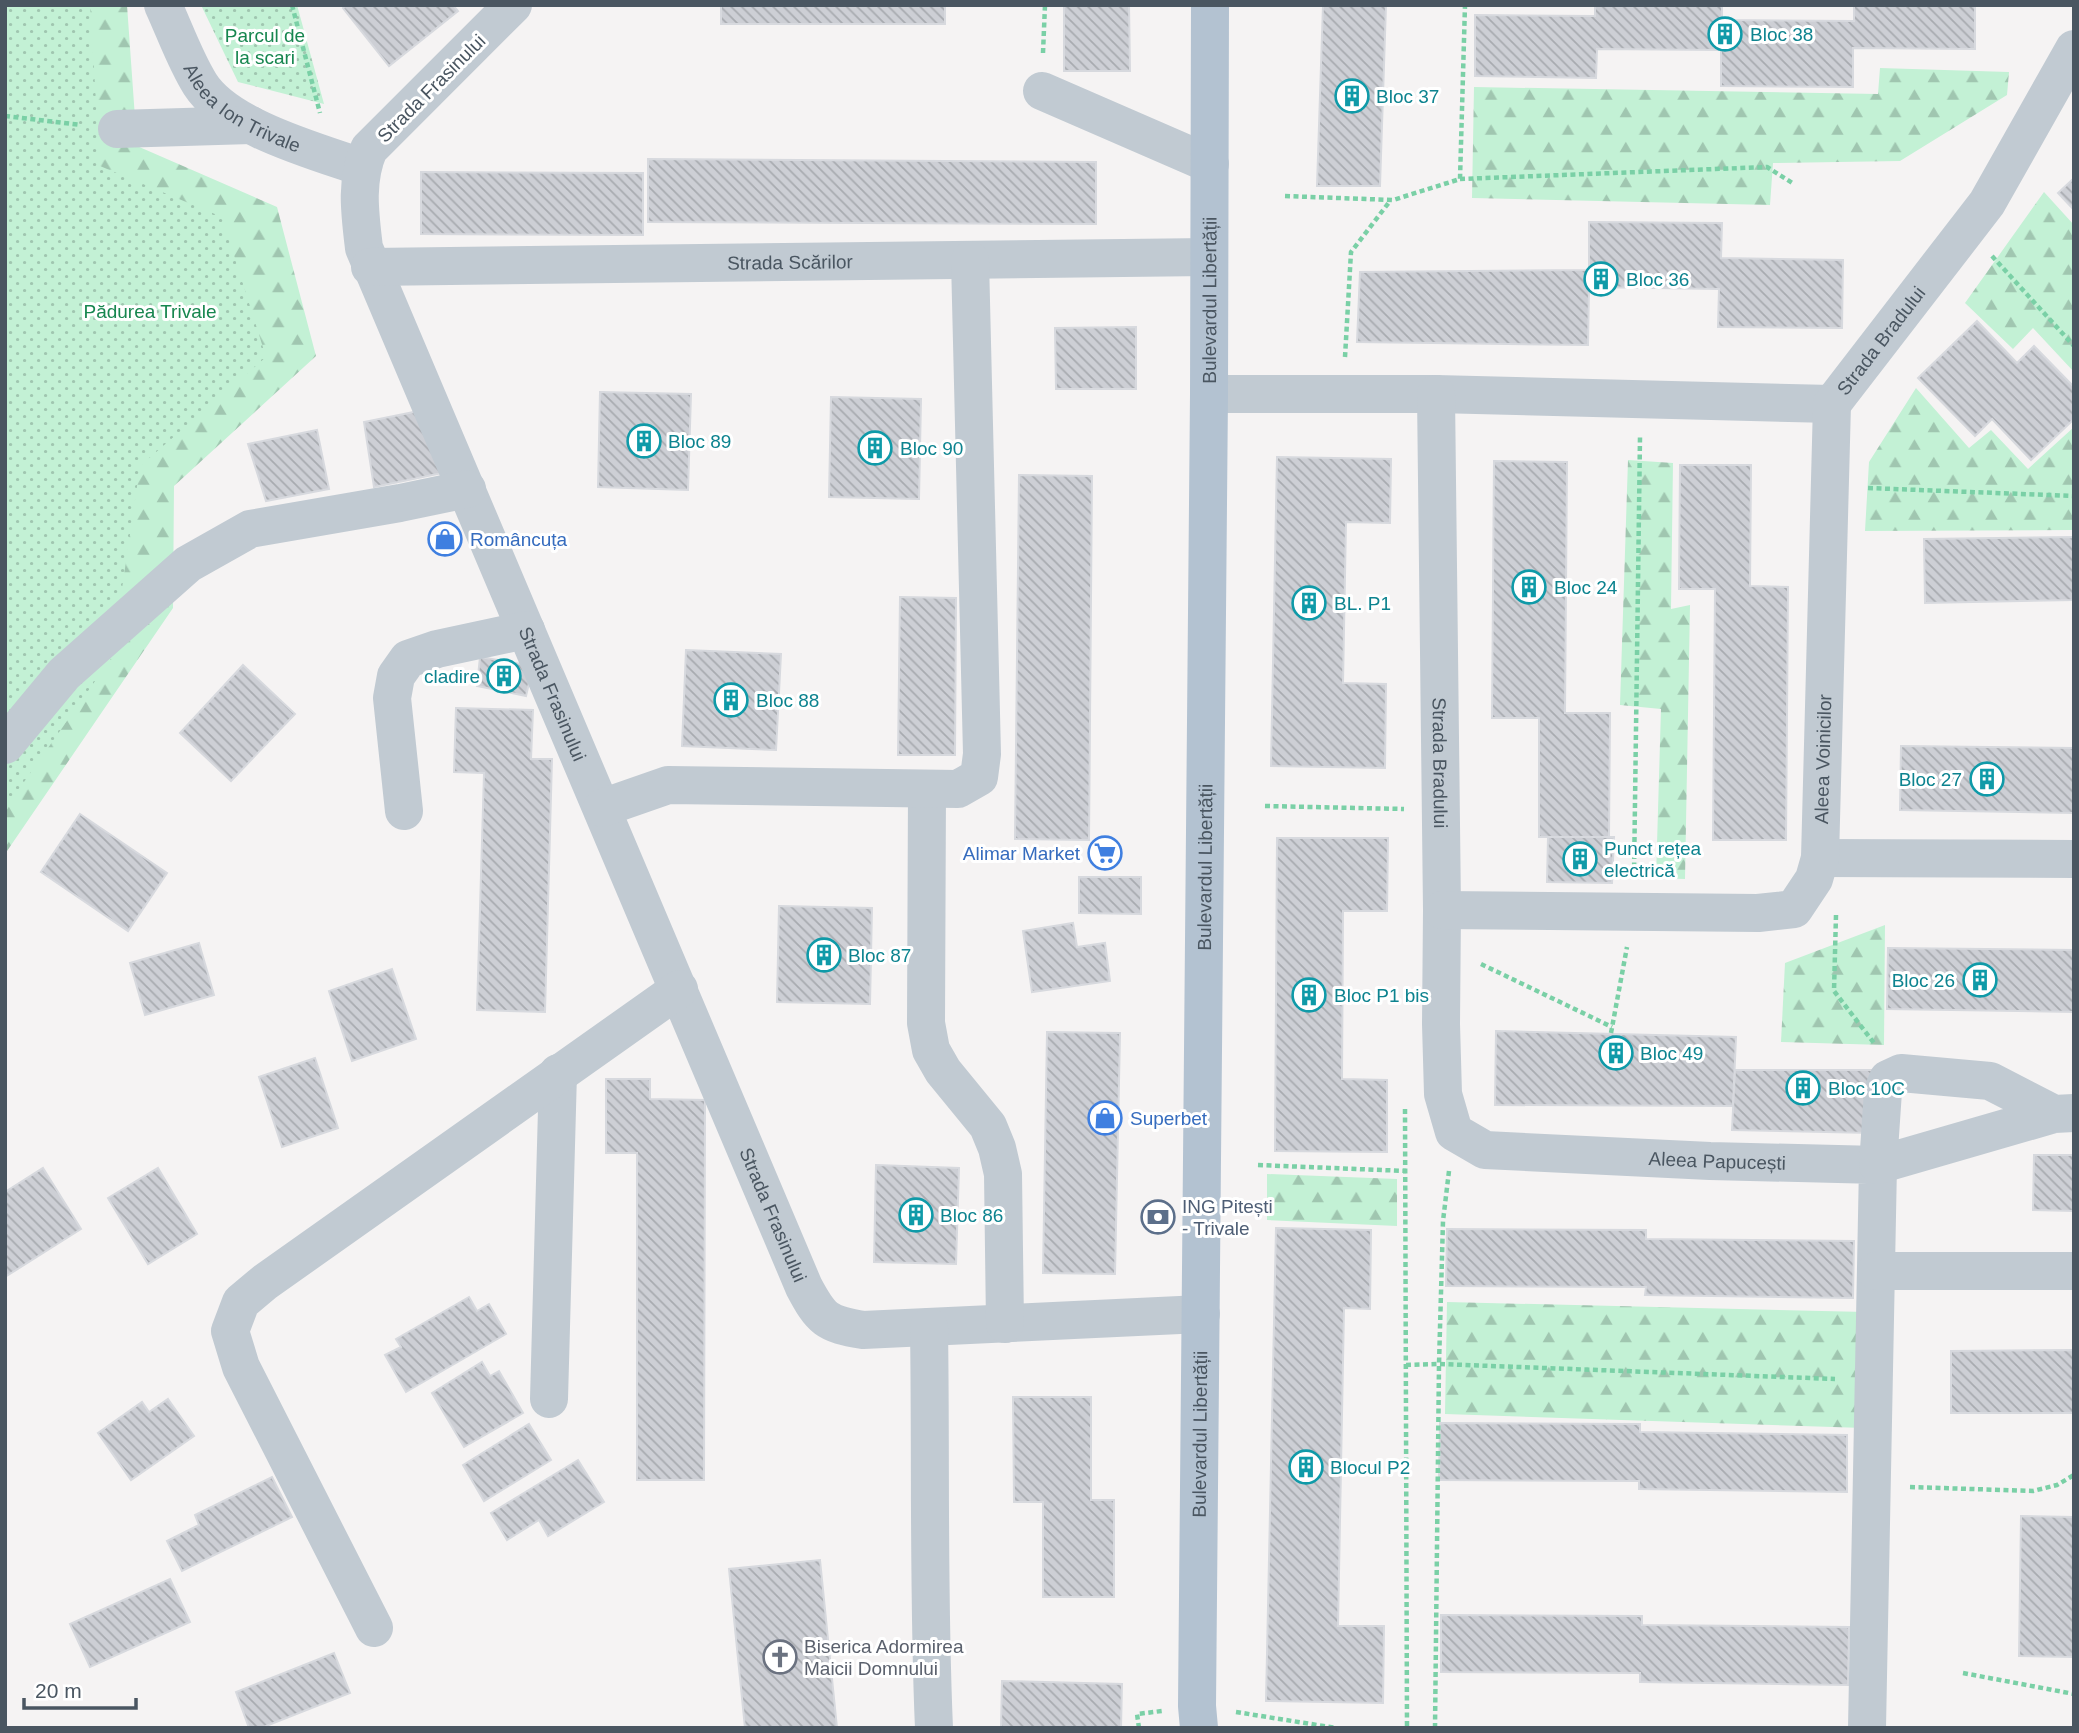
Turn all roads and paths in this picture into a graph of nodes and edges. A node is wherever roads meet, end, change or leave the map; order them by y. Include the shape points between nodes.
1 (163, 5) edge
2 (292, 5) edge
3 (513, 5) edge
4 (1045, 5) edge
5 (1210, 5) edge
6 (1465, 5) edge
7 (2074, 49) edge
8 (1042, 91) joint
9 (5, 116) edge
10 (251, 125) junction
11 (117, 129) joint
12 (346, 162) junction
13 (1210, 164) junction
14 (1460, 179) junction
15 (1794, 184) dead end
16 (1285, 196) dead end
17 (1390, 200) junction
18 (1991, 254) dead end
19 (1209, 257) junction
20 (970, 260) junction
21 (370, 267) junction
22 (2074, 346) edge
23 (1209, 394) junction
24 (1343, 394) junction
25 (1436, 394) junction
26 (1832, 404) junction
27 (1640, 430) dead end
28 (1865, 488) dead end
29 (467, 489) junction
30 (2074, 496) edge
31 (526, 630) junction
32 (64, 674) junction
33 (5, 702) edge
34 (5, 745) edge
35 (927, 789) junction
36 (1265, 806) dead end
37 (602, 808) junction
38 (1441, 810) junction
39 (404, 811) dead end
40 (1820, 858) junction
41 (2074, 859) edge
42 (1633, 912) junction
43 (1838, 920) dead end
44 (1441, 927) junction
45 (679, 989) junction
46 (558, 1073) junction
47 (1897, 1075) junction
48 (1405, 1102) dead end
49 (2064, 1113) edge
50 (1454, 1132) junction
51 (1258, 1165) dead end
52 (1878, 1165) junction
53 (1406, 1171) junction
54 (1876, 1271) junction
55 (2074, 1271) edge
56 (1201, 1314) junction
57 (1005, 1324) junction
58 (929, 1327) junction
59 (1439, 1364) junction
60 (1406, 1365) junction
61 (1874, 1381) junction
62 (549, 1399) dead end
63 (2074, 1475) edge
64 (1872, 1485) junction
65 (374, 1628) dead end
66 (1963, 1673) dead end
67 (2074, 1694) edge
68 (934, 1728) edge
69 (1199, 1728) edge
70 (1407, 1728) edge
71 (1435, 1728) edge
72 (1867, 1728) edge

1 - 10 street, Aleea Ion Trivale via 201,86 236,118
2 - 12 path
3 - 12 street, Strada Frasinului via 369,149
4 - 8 path
5 - 13 main road, Bulevardul Libertății
6 - 14 path
7 - 26 street, Strada Bradului via 1987,203
8 - 13 street
9 - 11 path
10 - 11 street
10 - 12 street, Aleea Ion Trivale
12 - 21 street, Strada Frasinului via 359,202
13 - 19 main road, Bulevardul Libertății
14 - 15 path via 1766,167
14 - 17 path
16 - 17 path
17 - 24 path via 1351,252
18 - 22 path
19 - 20 street, Strada Scărilor
19 - 23 main road, Bulevardul Libertății
20 - 21 street, Strada Scărilor
20 - 35 street via 982,754 979,777 958,789
21 - 29 street, Strada Frasinului
23 - 24 street, Strada Bradului
23 - 56 main road, Bulevardul Libertății
24 - 25 street, Strada Bradului
25 - 26 street, Strada Bradului
25 - 38 street, Strada Bradului
26 - 40 street, Aleea Voinicilor
27 - 42 path
28 - 30 path
29 - 31 street, Strada Frasinului
29 - 32 street via 250,529 188,564
31 - 37 street, Strada Frasinului
31 - 39 street via 408,659 396,676 392,698
32 - 33 street
32 - 34 street
35 - 37 street via 668,785
35 - 57 street via 926,1023 931,1050 988,1126 997,1147 1003,1174
36 - 38 path
37 - 45 street, Strada Frasinului
38 - 44 street, Strada Bradului
40 - 41 street
40 - 42 street via 1814,879 1794,909
42 - 44 street
42 - 44 path via 1612,1030
43 - 47 path via 1834,991
44 - 50 street, Strada Bradului via 1443,1094
45 - 46 street
45 - 58 street, Strada Frasinului via 818,1312 837,1326 863,1330
46 - 62 street
46 - 65 street via 265,1282 241,1302 230,1331 242,1367
47 - 49 street via 1990,1081
47 - 52 street via 1888,1079 1883,1091
48 - 53 path
49 - 52 street, Aleea Papucești
50 - 52 street, Aleea Papucești via 1485,1150
50 - 59 path via 1443,1221
51 - 53 path
52 - 54 street
53 - 60 path
54 - 55 street
54 - 61 street
56 - 57 street, Strada Frasinului
56 - 69 main road, Bulevardul Libertății
57 - 58 street, Strada Frasinului
58 - 68 street
59 - 60 path
59 - 61 path
59 - 71 path
60 - 70 path
61 - 64 street
63 - 64 path via 2033,1491
64 - 72 street
66 - 67 path

